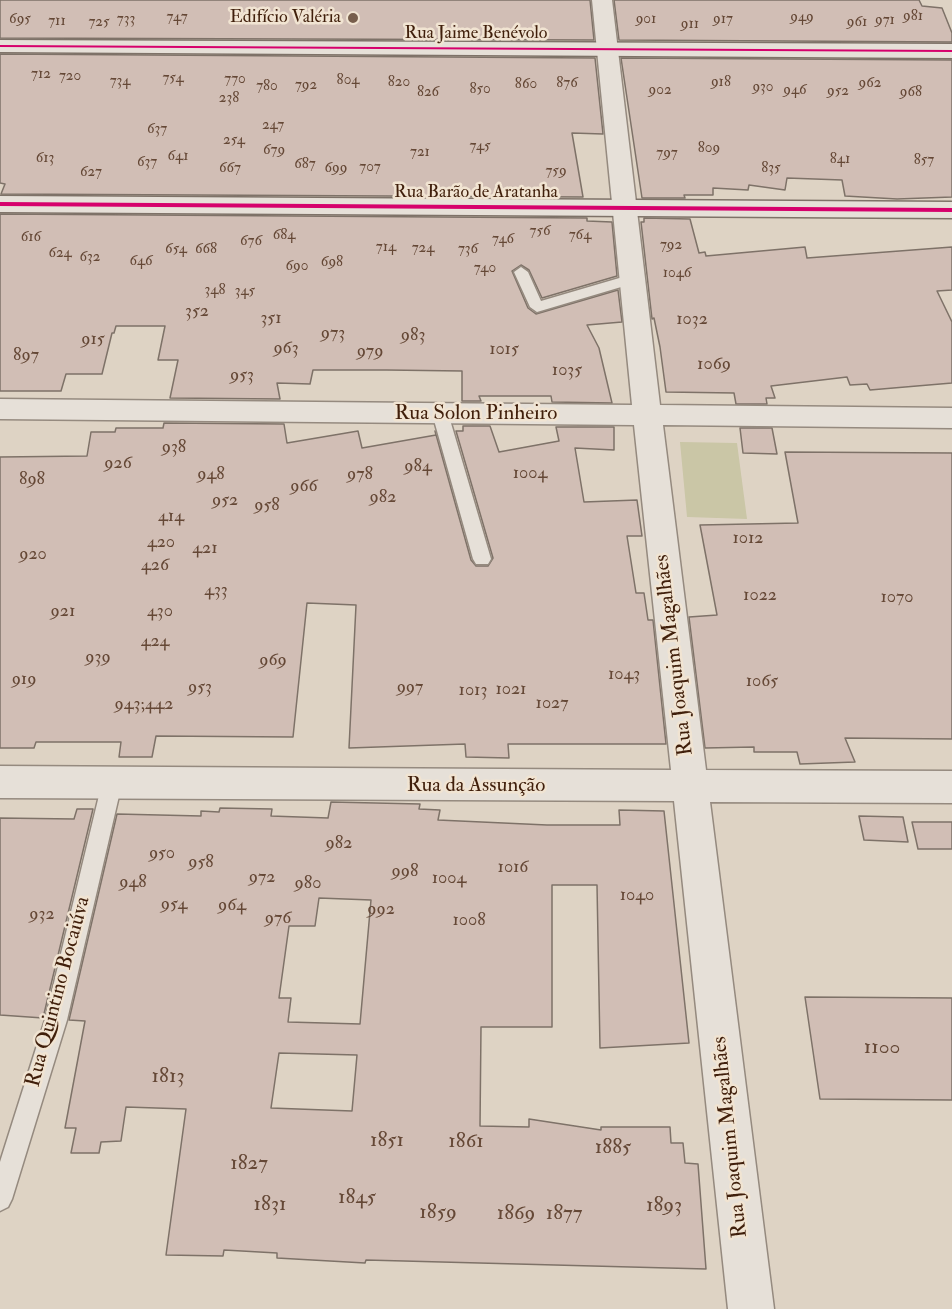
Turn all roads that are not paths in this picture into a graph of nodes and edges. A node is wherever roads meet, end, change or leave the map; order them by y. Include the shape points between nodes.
1 (602, 0) edge
2 (0, 46) edge
3 (607, 50) junction
4 (952, 51) edge
5 (0, 204) edge
6 (625, 209) junction
7 (952, 210) edge
8 (521, 272) dead end
9 (633, 279) junction
10 (0, 409) edge
11 (440, 413) junction
12 (647, 416) junction
13 (952, 418) edge
14 (482, 559) dead end
15 (0, 782) edge
16 (112, 783) junction
17 (692, 786) junction
18 (952, 787) edge
19 (0, 1199) edge
20 (751, 1309) edge

1 - 3 street, Rua Joaquim Magalhães
2 - 3 street, Rua Jaime Benévolo
3 - 4 street, Rua Jaime Benévolo
3 - 6 street, Rua Joaquim Magalhães
5 - 6 street, Rua Barão de Aratanha
6 - 7 street, Rua Barão de Aratanha
6 - 9 street, Rua Joaquim Magalhães
8 - 9 lane via 537,307
9 - 12 street, Rua Joaquim Magalhães
10 - 11 street, Rua Solon Pinheiro
11 - 12 street, Rua Solon Pinheiro
11 - 14 lane
12 - 13 street, Rua Solon Pinheiro
12 - 17 street, Rua Joaquim Magalhães
15 - 16 street, Rua da Assunção
16 - 17 street, Rua da Assunção
16 - 19 lane, Rua Quintino Bocaiúva via 56,1020
17 - 18 street, Rua da Assunção
17 - 20 street, Rua Joaquim Magalhães

